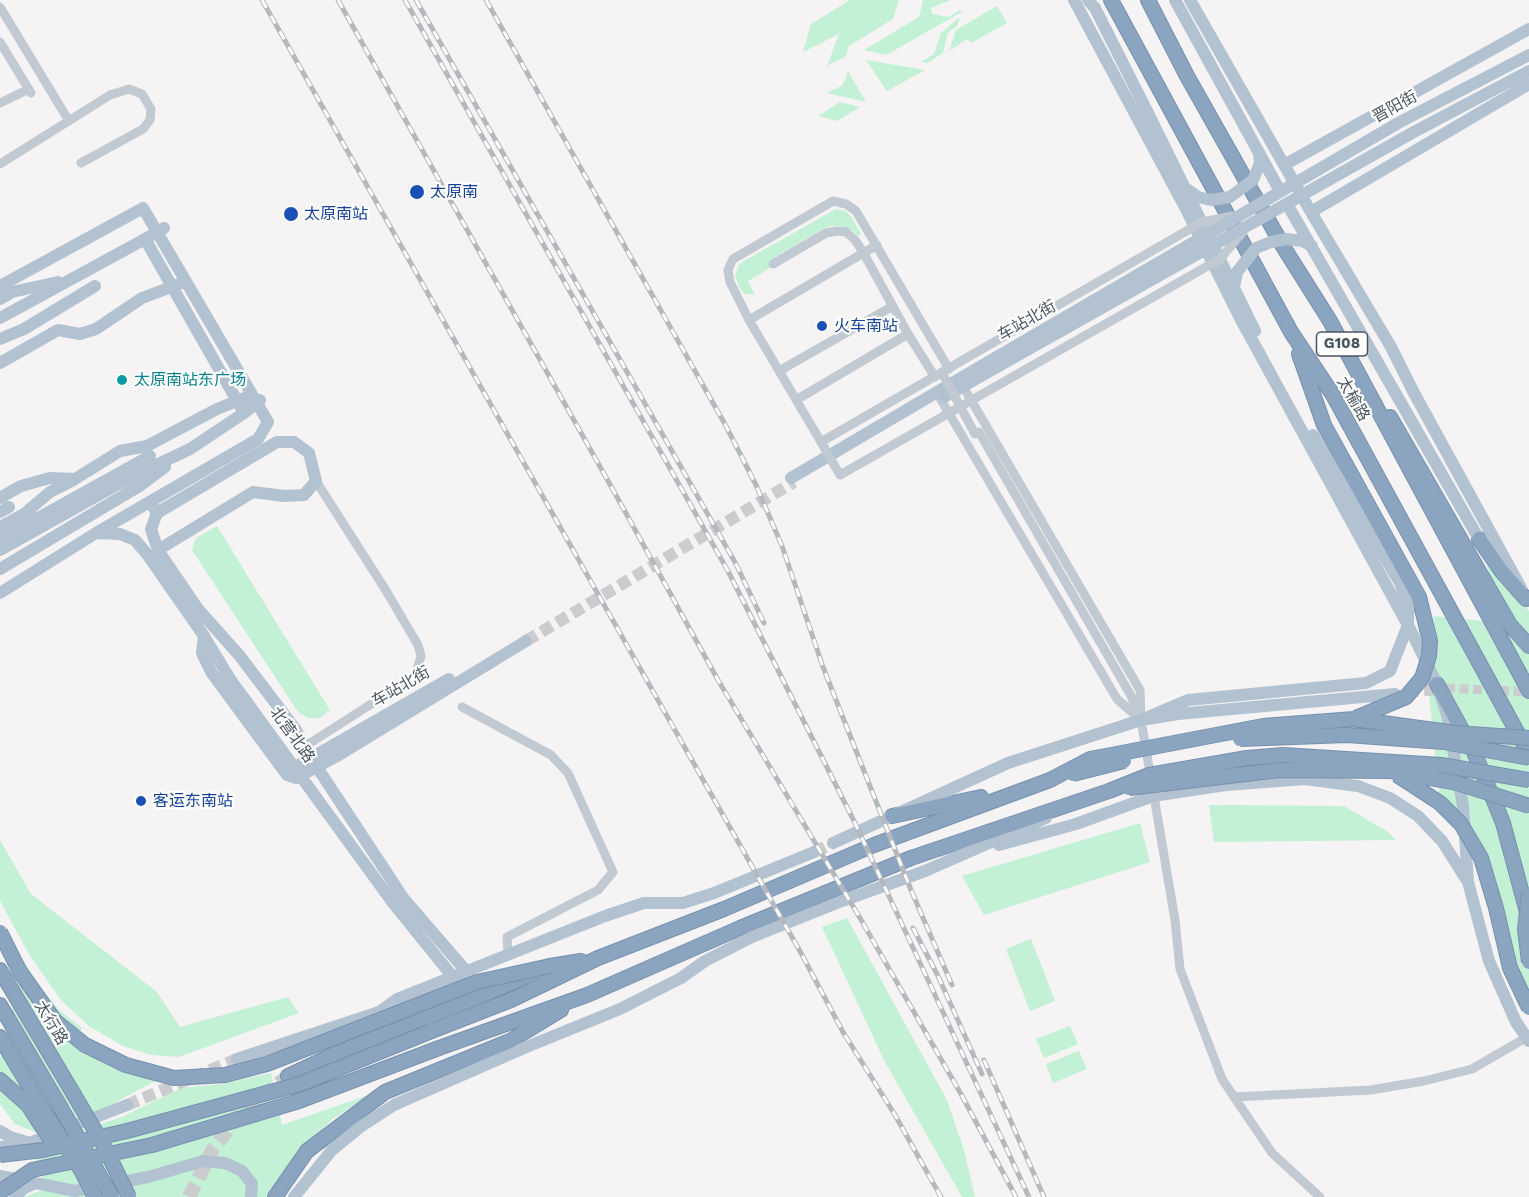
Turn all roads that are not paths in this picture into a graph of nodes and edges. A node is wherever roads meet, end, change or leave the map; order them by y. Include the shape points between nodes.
1 (1074, 0) edge
2 (1088, 0) edge
3 (1109, 0) edge
4 (1148, 0) edge
5 (1175, 0) edge
6 (1191, 0) edge
7 (0, 7) edge
8 (1529, 29) edge
9 (0, 42) edge
10 (1529, 55) edge
11 (1529, 71) edge
12 (1529, 84) edge
13 (0, 103) edge
14 (69, 121) junction
15 (1259, 153) junction
16 (81, 163) dead end
17 (0, 164) edge
18 (1284, 165) junction
19 (1185, 188) junction
20 (1280, 191) junction
21 (1287, 204) junction
22 (1311, 212) junction
23 (1241, 214) junction
24 (1202, 222) junction
25 (1248, 226) junction
26 (146, 239) junction
27 (1211, 240) junction
28 (877, 245) junction
29 (1312, 246) junction
30 (863, 252) junction
31 (1220, 259) junction
32 (772, 264) dead end
33 (74, 278) junction
34 (186, 281) junction
35 (2, 284) edge
36 (95, 285) dead end
37 (1234, 287) junction
38 (0, 299) edge
39 (893, 306) junction
40 (1, 318) edge
41 (749, 320) junction
42 (1330, 321) junction
43 (1291, 332) junction
44 (908, 334) junction
45 (0, 339) edge
46 (0, 363) edge
47 (779, 371) junction
48 (942, 373) junction
49 (958, 385) junction
50 (252, 395) junction
51 (938, 396) junction
52 (796, 400) junction
53 (962, 406) junction
54 (244, 413) junction
55 (819, 438) junction
56 (190, 448) junction
57 (150, 456) dead end
58 (75, 479) junction
59 (793, 480) tunnel mouth
60 (316, 481) junction
61 (150, 502) junction
62 (3, 506) edge
63 (49, 510) junction
64 (157, 513) junction
65 (0, 527) edge
66 (96, 533) junction
67 (0, 538) edge
68 (1479, 539) joint
69 (0, 550) edge
70 (158, 550) junction
71 (0, 568) edge
72 (0, 592) edge
73 (1528, 600) edge
74 (1408, 625) junction
75 (204, 636) junction
76 (525, 638) tunnel mouth
77 (1529, 646) edge
78 (1437, 684) junction
79 (1529, 691) edge
80 (1395, 694) tunnel mouth
81 (462, 707) dead end
82 (1353, 719) junction
83 (1141, 720) junction
84 (296, 730) junction
85 (1529, 738) edge
86 (278, 744) junction
87 (304, 747) junction
88 (1529, 756) edge
89 (314, 763) junction
90 (298, 771) junction
91 (1390, 771) junction
92 (1050, 780) junction
93 (1529, 780) edge
94 (1109, 791) junction
95 (1154, 802) junction
96 (1529, 806) edge
97 (892, 816) junction
98 (833, 843) tunnel mouth
99 (814, 852) tunnel mouth
100 (960, 856) junction
101 (1468, 882) junction
102 (1529, 894) edge
103 (1529, 921) edge
104 (0, 932) edge
105 (508, 954) junction
106 (598, 958) junction
107 (1529, 962) edge
108 (550, 966) junction
109 (0, 970) edge
110 (466, 971) junction
111 (453, 977) junction
112 (586, 995) junction
113 (0, 1005) edge
114 (1529, 1008) edge
115 (0, 1037) edge
116 (1526, 1039) edge
117 (237, 1059) tunnel mouth
118 (288, 1076) tunnel mouth
119 (0, 1080) edge
120 (1234, 1097) junction
121 (127, 1105) tunnel mouth
122 (0, 1131) edge
123 (31, 1143) junction
124 (0, 1147) edge
125 (0, 1155) edge
126 (0, 1176) edge
127 (0, 1182) edge
128 (35, 1183) junction
129 (88, 1184) junction
130 (0, 1192) edge
131 (6, 1197) edge
132 (15, 1197) edge
133 (95, 1197) edge
134 (112, 1197) edge
135 (129, 1197) edge
136 (251, 1197) edge
137 (275, 1197) edge
138 (294, 1197) edge
139 (1320, 1197) edge

1 - 74 main road via 1240,318
2 - 19 main road
3 - 43 highway, 太榆路 / G108
4 - 42 highway, 太榆路 / G108 via 1284,248
5 - 15 main road
6 - 18 main road
7 - 14 street
8 - 18 main road
9 - 13 street via 30,91
10 - 20 main road, 晋阳街, bridge via 1400,122
11 - 21 main road, 晋阳街, bridge
12 - 22 main road
14 - 16 street via 110,95 129,89 142,94 151,109 150,120 143,129
14 - 17 street
15 - 19 main road, bridge via 1260,163 1253,180 1230,197 1211,200
15 - 20 main road, bridge
18 - 22 main road
19 - 24 main road
20 - 21 highway, bridge
20 - 23 main road, bridge
21 - 25 main road, 晋阳街, bridge
21 - 29 main road
22 - 73 main road via 1391,346
23 - 24 street, bridge
23 - 27 main road, bridge
24 - 27 main road, bridge
24 - 48 street, bridge
25 - 27 main road, 晋阳街, bridge
25 - 31 street, bridge
26 - 33 main road
26 - 54 main road, bridge
26 - 54 main road, bridge via 164,228 170,238 260,400
27 - 31 main road, bridge
27 - 49 main road, bridge
28 - 30 street
28 - 41 street via 856,211 833,201 733,259 728,276
28 - 48 street via 943,360
29 - 37 main road, bridge via 1287,239 1256,248 1237,272
29 - 68 main road
30 - 32 street via 846,232 837,231 826,233
30 - 39 street
30 - 41 street
31 - 37 main road
31 - 53 street, bridge
33 - 38 main road via 12,292
33 - 40 main road
34 - 35 main road via 143,208
34 - 46 main road via 142,298 96,329 80,334 58,330
34 - 50 main road
36 - 45 main road via 24,329
37 - 74 main road via 1281,382 1400,583 1408,605
39 - 44 street
39 - 47 street
41 - 47 street
42 - 77 highway via 1408,445 1510,625
42 - 79 highway, 太榆路 / G108
43 - 82 highway, bridge via 1324,425 1419,597 1430,641 1430,656 1422,678 1406,697
43 - 88 highway, 太榆路 / G108 via 1333,395
44 - 48 street via 928,367
44 - 52 street
47 - 52 street
48 - 49 street, bridge
48 - 55 street, bridge
49 - 51 main road
49 - 53 street, bridge
49 - 83 street via 1140,690
50 - 58 main road via 147,446 120,451
50 - 61 main road via 268,422 258,439
51 - 59 main road
51 - 83 street via 1117,699
52 - 55 street
53 - 55 street, bridge via 840,475
53 - 83 street, bridge via 1130,694
54 - 56 main road
56 - 69 main road
56 - 71 main road via 141,485
57 - 63 main road
58 - 62 main road via 50,478 21,486
58 - 63 main road
58 - 65 main road
60 - 64 main road via 309,453 294,442 277,442
60 - 70 main road via 304,495 253,492
60 - 87 street via 385,589 421,656 415,676
61 - 64 main road
61 - 66 main road
63 - 67 main road
64 - 70 main road, 北营北路 via 151,529
66 - 72 main road
66 - 75 main road, 北营北路 via 120,534 135,540
68 - 73 highway
70 - 84 main road, 北营北路 via 198,609
74 - 78 main road
74 - 83 main road via 1390,671 1366,683 1188,700
75 - 86 main road, 北营北路
75 - 90 main road via 202,653 211,672 287,775 296,778
76 - 89 main road, 车站北街
78 - 101 main road via 1447,715 1463,806
78 - 103 highway via 1474,752 1503,823
80 - 83 main road
81 - 105 street via 551,755 568,773 613,872 598,890 507,937
82 - 85 highway, bridge
82 - 92 highway, bridge via 1263,726 1090,759
83 - 95 street
83 - 97 main road via 1008,763
84 - 86 main road via 296,747 288,749
84 - 87 main road, 北营北路
86 - 90 main road, 北营北路
87 - 89 main road, 北营北路
88 - 92 highway, bridge via 1444,742 1358,735 1246,737 1140,757
89 - 90 main road, 车站北街
89 - 110 main road, 北营北路 via 404,899
90 - 111 main road, 北营北路 via 393,903
91 - 94 highway, bridge via 1279,770
91 - 96 highway, bridge via 1457,783
91 - 114 highway, bridge via 1440,802 1461,824 1481,858 1510,968
92 - 97 highway
92 - 106 highway via 900,834
93 - 94 highway, bridge via 1441,765 1283,755 1149,775
94 - 100 main road
94 - 112 highway via 911,858
95 - 100 main road
95 - 101 main road via 1226,785 1305,779 1358,786 1390,798 1418,816 1442,841
95 - 120 street via 1180,969 1222,1079
97 - 98 main road
99 - 105 main road via 714,893 683,903 645,903 604,915
100 - 138 main road via 752,937 620,1009 394,1105 332,1149
101 - 116 main road via 1489,961
102 - 107 highway, bridge via 1525,929
104 - 108 highway, bridge via 20,972 55,1022 85,1045 126,1065 174,1078 225,1075 267,1064 477,982
105 - 110 main road
106 - 108 highway
106 - 125 highway, bridge via 511,1000 300,1084 127,1131 43,1150
108 - 118 highway
109 - 135 highway, 太行路, bridge via 103,1144
110 - 111 main road
111 - 117 main road via 397,999 379,1012
112 - 130 highway, bridge via 299,1101 152,1145 32,1170
112 - 137 highway via 510,1041 385,1092 307,1151
113 - 134 highway, 太行路, bridge
115 - 129 highway, bridge
116 - 120 street via 1472,1069 1424,1081 1371,1090
119 - 129 highway, bridge via 28,1105 75,1177
120 - 139 street via 1272,1153
121 - 123 main road
122 - 123 main road
123 - 124 main road
126 - 128 main road
127 - 131 main road
128 - 132 main road
128 - 136 main road via 75,1191 148,1177 203,1161 225,1163 242,1171 252,1184
129 - 133 highway, bridge

